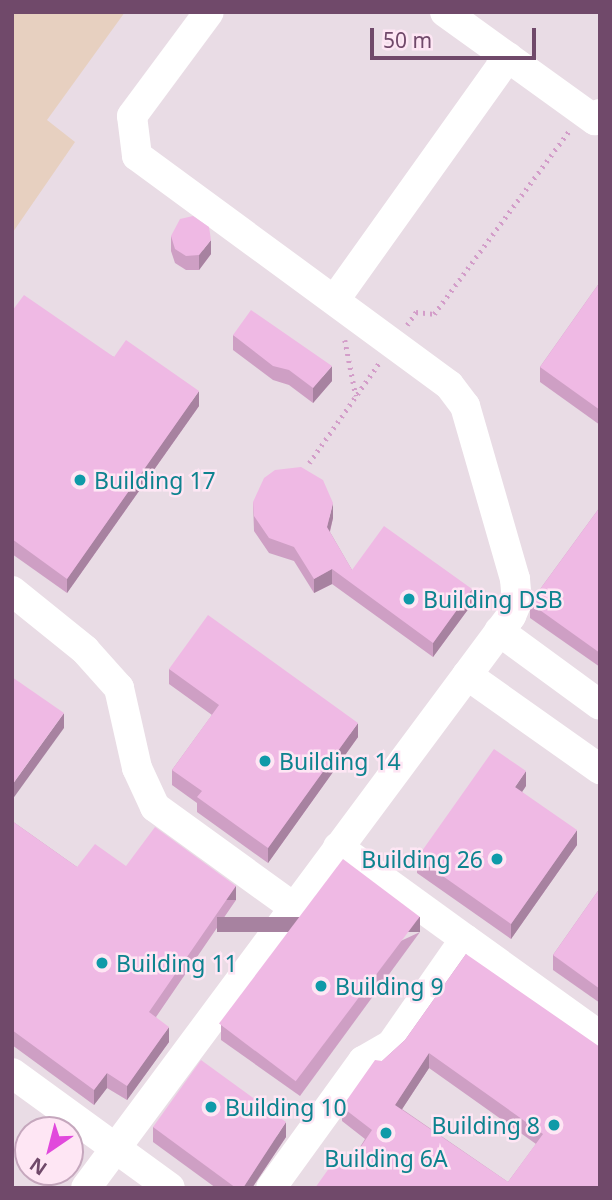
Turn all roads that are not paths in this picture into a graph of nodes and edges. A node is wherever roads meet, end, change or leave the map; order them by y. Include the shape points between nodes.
1 (209, 12) edge
2 (445, 12) edge
3 (508, 57) junction
4 (591, 113) edge
5 (336, 298) junction
6 (12, 591) edge
7 (499, 631) junction
8 (467, 675) junction
9 (600, 705) edge
10 (600, 769) edge
11 (338, 847) junction
12 (293, 907) junction
13 (465, 939) junction
14 (600, 1036) edge
15 (12, 1073) edge
16 (114, 1147) junction
17 (86, 1188) edge
18 (170, 1188) edge
19 (271, 1188) edge

1 - 5 lane via 132,116 137,156
2 - 3 lane
3 - 4 lane
3 - 5 lane
5 - 7 lane via 449,385 465,406 515,579 517,602
6 - 12 lane via 85,650 119,688 137,768 155,807
7 - 8 lane
7 - 9 lane
8 - 10 lane
8 - 11 lane
11 - 12 lane
11 - 13 lane
12 - 16 lane
13 - 14 lane
13 - 19 lane via 391,1045 363,1061
15 - 16 lane
16 - 17 lane
16 - 18 lane

